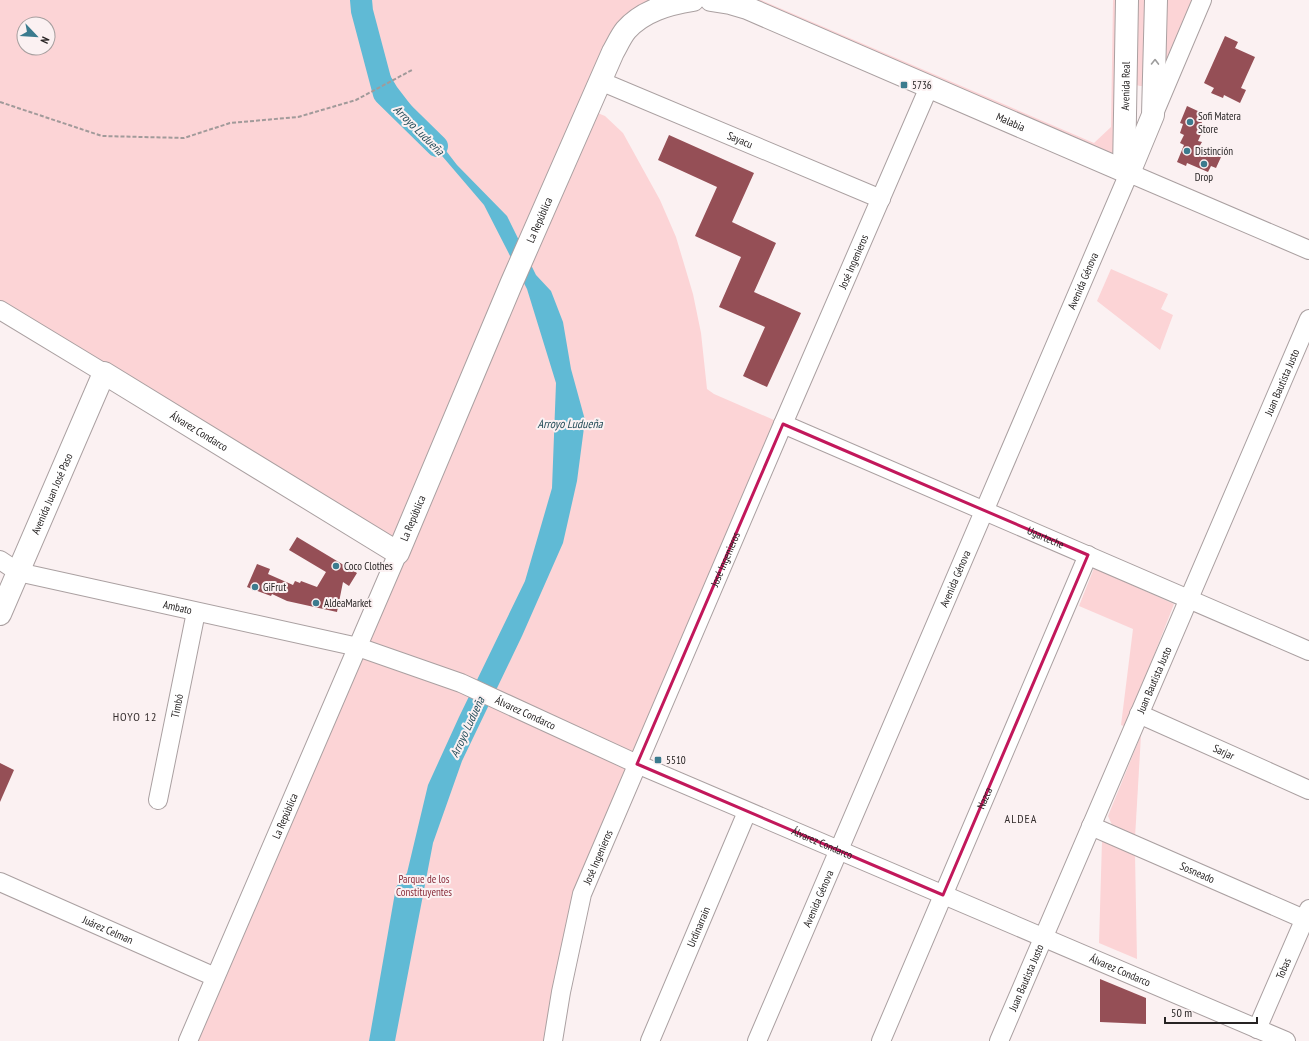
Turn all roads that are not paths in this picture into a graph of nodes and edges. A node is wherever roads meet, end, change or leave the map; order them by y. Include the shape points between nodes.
1 (693, 0) edge
2 (711, 0) edge
3 (1127, 0) edge
4 (1156, 0) edge
5 (1202, 0) edge
6 (600, 81) junction
7 (930, 86) junction
8 (1124, 112) junction
9 (1153, 115) junction
10 (1126, 172) junction
11 (880, 199) junction
12 (1309, 250) edge
13 (0, 310) edge
14 (1309, 319) edge
15 (104, 372) junction
16 (783, 424) junction
17 (984, 511) junction
18 (398, 553) junction
19 (1088, 556) junction
20 (0, 560) edge
21 (18, 572) junction
22 (1189, 599) junction
23 (196, 612) junction
24 (0, 614) edge
25 (358, 647) junction
26 (1309, 651) edge
27 (1139, 714) junction
28 (637, 764) junction
29 (1309, 790) edge
30 (158, 800) dead end
31 (748, 812) junction
32 (1091, 826) junction
33 (838, 850) junction
34 (0, 882) edge
35 (943, 895) junction
36 (1307, 913) edge
37 (1043, 938) junction
38 (215, 977) junction
39 (1257, 1029) junction
40 (188, 1041) edge
41 (553, 1041) edge
42 (650, 1041) edge
43 (757, 1041) edge
44 (881, 1041) edge
45 (999, 1041) edge
46 (1286, 1041) edge

1 - 6 main road, La República via 673,3 655,10 626,30
2 - 7 main road, Malabia via 747,8
3 - 8 main road, Avenida Real
9 -> 4 main road
5 - 9 street, Avenida Génova
6 - 11 street, Sayacu
6 - 18 main road, La República
7 - 10 main road, Malabia
7 - 11 street, José Ingenieros
8 - 9 main road
8 - 10 main road, Avenida Real
9 - 10 main road, Avenida Génova
10 - 12 street, Malabia
10 - 17 street, Avenida Génova
11 - 16 street, José Ingenieros
13 - 15 street, Álvarez Condarco
14 - 22 street, Juan Bautista Justo
15 - 18 main road, Álvarez Condarco
15 - 21 main road, Avenida Juan José Paso
16 - 17 street, Ugarteche
16 - 28 street, José Ingenieros
17 - 19 street, Ugarteche
17 - 33 street, Avenida Génova
18 - 25 street, La República
19 - 22 street, Ugarteche
19 - 35 street, Nazca
20 - 21 street, Ambato
21 - 23 street, Ambato
21 - 24 main road, Avenida Juan José Paso
22 - 26 street, Ugarteche
22 - 27 street, Juan Bautista Justo
23 - 25 street, Ambato
23 - 30 street, Timbó
25 - 28 street, Álvarez Condarco via 460,683
25 - 38 street, La República
27 - 29 street, Sarjar
27 - 32 street, Juan Bautista Justo
28 - 31 street, Álvarez Condarco
28 - 41 street, José Ingenieros via 582,894
31 - 33 street, Álvarez Condarco
31 - 42 street, Urdinarrain
32 - 36 street, Sosneado
32 - 37 street, Juan Bautista Justo
33 - 35 street, Álvarez Condarco
33 - 43 street, Avenida Génova
34 - 38 street, Juárez Celman
35 - 37 street, Álvarez Condarco
35 - 44 street, Nazca
36 - 39 street, Tobas
37 - 39 street, Álvarez Condarco
37 - 45 street, Juan Bautista Justo
38 - 40 street, La República
39 - 46 street, Álvarez Condarco

